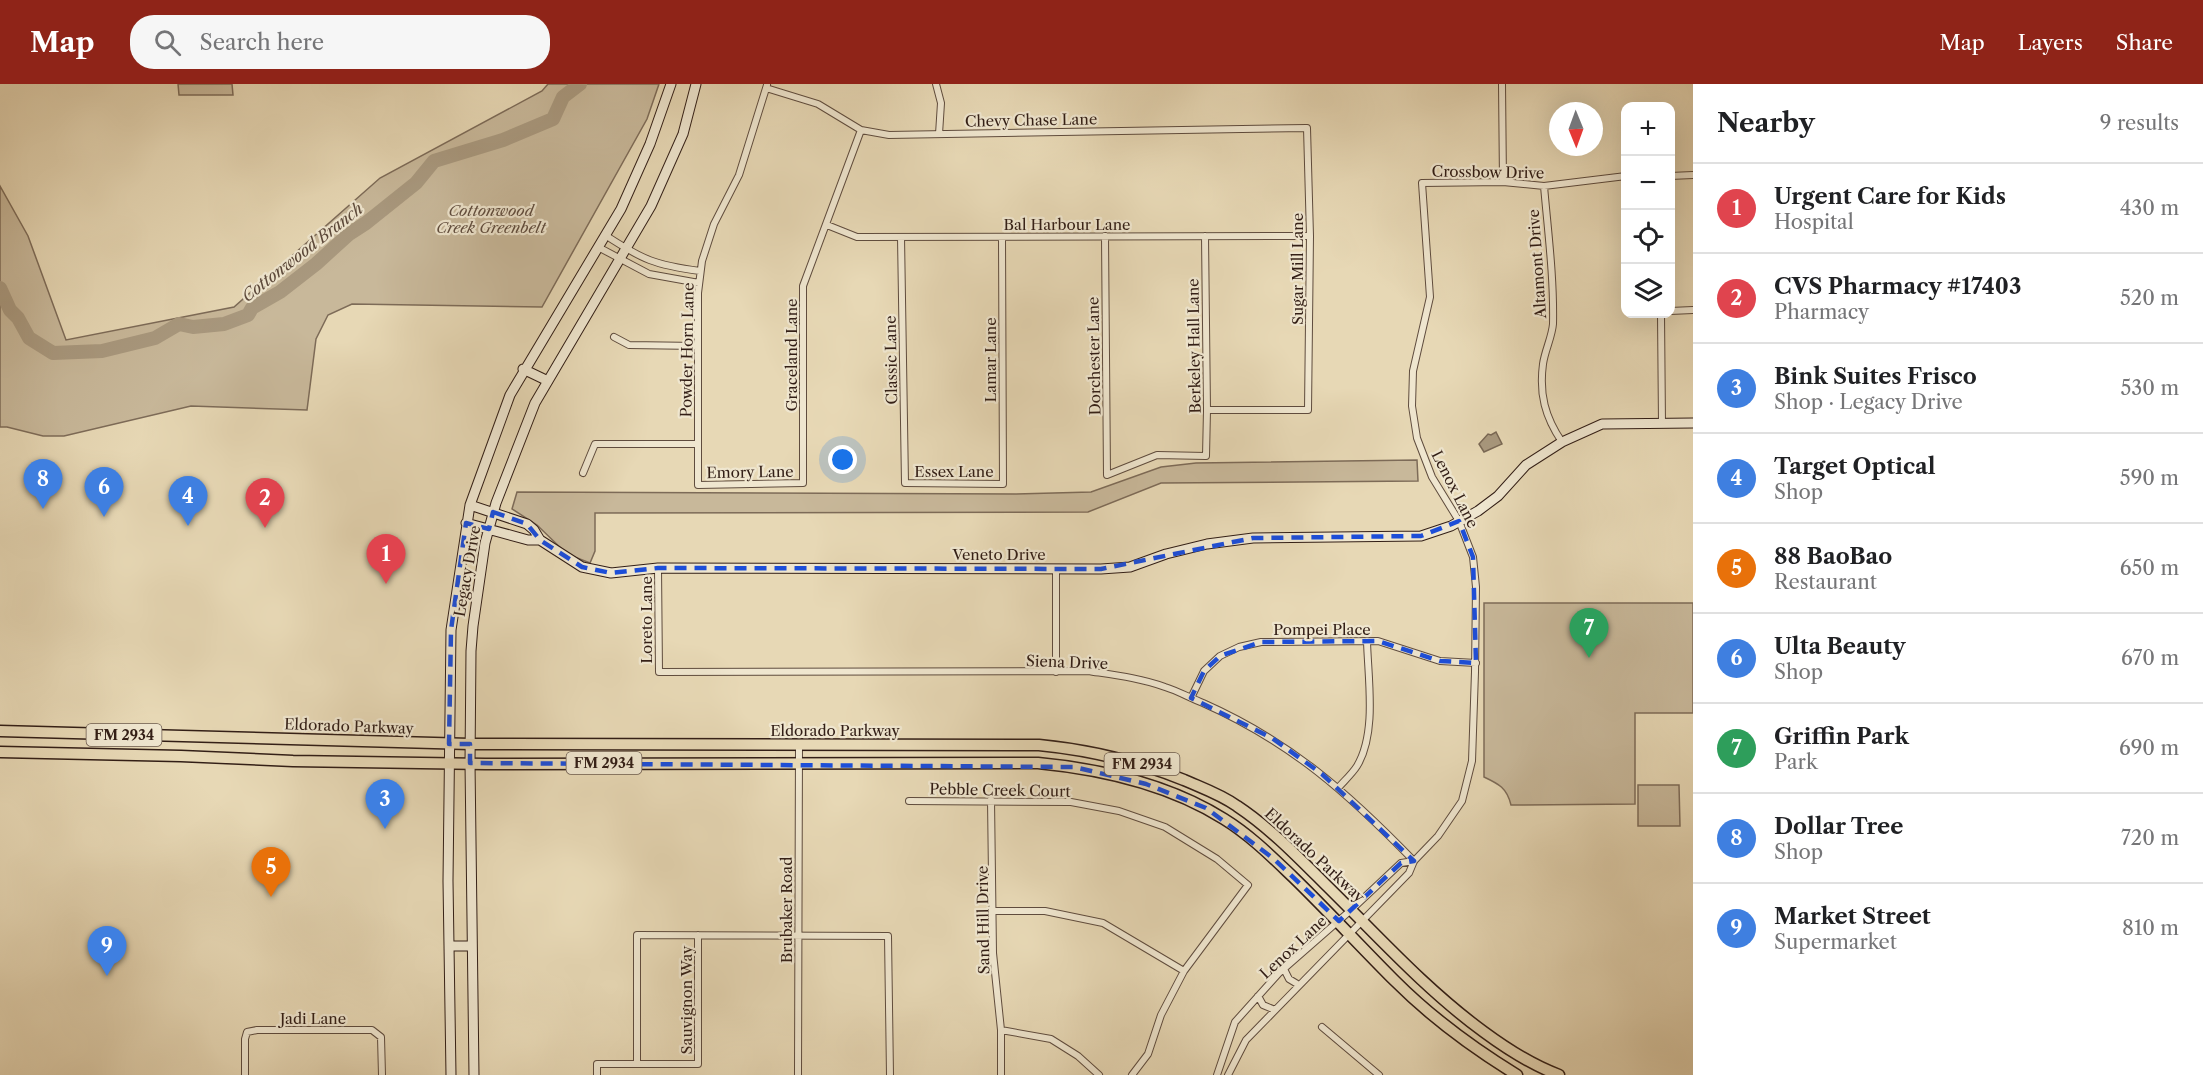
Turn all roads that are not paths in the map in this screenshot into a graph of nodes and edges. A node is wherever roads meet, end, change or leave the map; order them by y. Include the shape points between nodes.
1 (672, 84) edge
2 (696, 84) edge
3 (936, 84) edge
4 (1502, 84) edge
5 (767, 86) edge
6 (1307, 128) joint
7 (861, 130) junction
8 (939, 134) junction
9 (1693, 175) edge
10 (1675, 176) edge
11 (1621, 177) edge
12 (1503, 182) junction
13 (1422, 183) joint
14 (1544, 186) junction
15 (827, 225) junction
16 (604, 235) junction
17 (1105, 236) junction
18 (1205, 236) junction
19 (1310, 236) junction
20 (901, 237) junction
21 (1002, 237) junction
22 (598, 247) junction
23 (625, 249) junction
24 (619, 259) junction
25 (700, 271) junction
26 (699, 283) junction
27 (1675, 310) edge
28 (1693, 310) edge
29 (1661, 318) edge
30 (614, 337) dead end
31 (698, 346) junction
32 (524, 369) junction
33 (548, 381) junction
34 (1207, 410) junction
35 (1693, 423) edge
36 (1662, 424) junction
37 (1562, 442) junction
38 (698, 444) junction
39 (1206, 456) joint
40 (583, 473) dead end
41 (803, 483) joint
42 (905, 483) joint
43 (698, 484) joint
44 (1003, 484) joint
45 (470, 505) junction
46 (493, 512) junction
47 (1459, 521) junction
48 (466, 523) junction
49 (489, 529) junction
50 (540, 540) junction
51 (658, 568) junction
52 (1056, 569) junction
53 (1367, 641) junction
54 (1476, 663) junction
55 (659, 672) joint
56 (1056, 672) junction
57 (1191, 698) junction
58 (0, 731) edge
59 (66, 734) junction
60 (79, 734) junction
61 (449, 744) junction
62 (470, 744) junction
63 (799, 745) junction
64 (0, 752) edge
65 (63, 754) junction
66 (78, 754) junction
67 (449, 763) junction
68 (470, 763) junction
69 (799, 763) junction
70 (1338, 788) junction
71 (991, 800) junction
72 (909, 801) dead end
73 (1414, 861) junction
74 (1351, 910) junction
75 (993, 911) junction
76 (1338, 921) junction
77 (1362, 921) junction
78 (1350, 933) junction
79 (698, 935) junction
80 (799, 935) junction
81 (449, 946) junction
82 (472, 946) junction
83 (1284, 969) junction
84 (1184, 971) junction
85 (1299, 985) junction
86 (1258, 996) junction
87 (1275, 1010) junction
88 (1322, 1027) dead end
89 (1001, 1030) junction
90 (637, 1064) junction
91 (245, 1075) edge
92 (382, 1075) edge
93 (451, 1075) edge
94 (474, 1075) edge
95 (597, 1075) edge
96 (798, 1075) edge
97 (890, 1075) edge
98 (1001, 1075) edge
99 (1100, 1075) edge
100 (1132, 1075) edge
101 (1217, 1075) edge
102 (1228, 1075) edge
103 (1379, 1075) edge
104 (1517, 1075) edge
105 (1559, 1075) edge

1 - 16 main road, Legacy Drive via 631,189
2 - 23 main road, Legacy Drive via 683,134 651,206
3 - 8 street
4 - 12 street
5 - 7 street, Chevy Chase Lane via 818,104
5 - 25 street, Powder Horn Lane via 739,175 714,224
6 - 8 street, Chevy Chase Lane
6 - 19 street, Sugar Mill Lane
7 - 8 street, Chevy Chase Lane via 889,135
7 - 15 street, Graceland Lane
9 - 10 street
11 - 14 street, Crossbow Drive
12 - 13 street, Crossbow Drive
12 - 14 street, Crossbow Drive
13 - 47 street, Lenox Lane via 1430,297 1413,371 1412,406 1417,438 1432,477
14 - 37 street, Altamont Drive via 1553,327 1542,392 1549,422
15 - 20 street, Bal Harbour Lane via 857,237
15 - 41 street, Graceland Lane via 803,285
16 - 22 main road, Legacy Drive
16 - 23 street
17 - 18 street, Bal Harbour Lane
17 - 21 street, Bal Harbour Lane
17 - 39 street, Dorchester Lane via 1107,475 1158,455
18 - 19 street, Bal Harbour Lane
18 - 34 street, Berkeley Hall Lane
19 - 34 street, Sugar Mill Lane via 1308,410
20 - 21 street, Bal Harbour Lane
20 - 42 street, Classic Lane
21 - 44 street, Lamar Lane
22 - 24 street
22 - 32 main road, Legacy Drive
23 - 24 main road, Legacy Drive
23 - 25 street via 658,264
24 - 26 street via 649,274
24 - 33 main road, Legacy Drive
25 - 26 street, Powder Horn Lane
26 - 31 street, Powder Horn Lane
27 - 28 street
29 - 36 street
30 - 31 street via 629,345
31 - 38 street, Powder Horn Lane
32 - 33 main road
32 - 45 main road, Legacy Drive via 510,395
33 - 46 main road, Legacy Drive via 535,403
34 - 39 street, Berkeley Hall Lane
35 - 36 main road, Veneto Drive
36 - 37 main road, Veneto Drive via 1602,424
37 - 47 main road, Veneto Drive via 1526,465 1498,496
38 - 40 street via 595,444
38 - 43 street, Powder Horn Lane
41 - 43 street, Emory Lane
42 - 44 street, Essex Lane
45 - 46 main road, Veneto Drive
45 - 48 main road, Legacy Drive
46 - 49 main road, Legacy Drive
46 - 50 main road, Veneto Drive via 527,524
47 - 52 main road, Veneto Drive via 1421,536 1253,538 1166,554 1130,567
47 - 54 street, Lenox Lane via 1473,557
48 - 49 main road, Veneto Drive
48 - 61 main road, Legacy Drive via 451,630
49 - 50 main road, Veneto Drive
49 - 62 main road, Legacy Drive via 473,626
50 - 51 main road, Veneto Drive via 582,567 611,573
51 - 52 main road, Veneto Drive
51 - 55 street, Loreto Lane
52 - 56 street
53 - 54 street, Pompei Place via 1391,644 1440,661
53 - 57 street, Pompei Place via 1261,642 1239,647 1204,670
53 - 70 street via 1366,742 1357,766
54 - 73 street, Lenox Lane via 1472,761 1462,801 1438,836
55 - 56 street, Siena Drive
56 - 57 street, Siena Drive via 1088,671 1128,677
57 - 70 street, Siena Drive via 1272,738
58 - 59 main road, Eldorado Parkway / FM 2934
59 - 60 main road, Eldorado Parkway / FM 2934
59 - 65 main road
60 - 61 main road, Eldorado Parkway / FM 2934
60 - 66 main road
61 - 62 main road, Eldorado Parkway / FM 2934
61 - 67 main road, Legacy Drive
62 - 63 main road, Eldorado Parkway / FM 2934
62 - 68 main road, Legacy Drive
63 - 69 street, Brubaker Road
63 - 74 main road, Eldorado Parkway / FM 2934 via 1039,746 1077,749 1152,767 1236,805 1287,846
64 - 65 main road, Eldorado Parkway / FM 2934
65 - 66 main road, Eldorado Parkway / FM 2934
66 - 67 main road, Eldorado Parkway / FM 2934
67 - 68 main road, Eldorado Parkway / FM 2934
67 - 81 main road, Legacy Drive
68 - 69 main road, Eldorado Parkway / FM 2934
68 - 82 main road, Legacy Drive
69 - 76 main road, Eldorado Parkway / FM 2934 via 1038,763 1074,766 1146,784 1226,820 1274,859
69 - 80 street, Brubaker Road
70 - 73 street, Siena Drive
71 - 72 street, Pebble Creek Court
71 - 75 street, Sand Hill Drive
71 - 84 street, Pebble Creek Court via 1071,802 1119,811 1165,827 1217,859 1248,885
73 - 74 street, Lenox Lane via 1401,863
73 - 77 street, Lenox Lane via 1409,873
74 - 76 street, Lenox Lane
74 - 77 main road, Eldorado Parkway / FM 2934
75 - 84 street via 1045,911 1103,922
75 - 89 street, Sand Hill Drive
76 - 78 main road, Eldorado Parkway / FM 2934
76 - 83 street, Lenox Lane
77 - 78 street, Lenox Lane
77 - 105 main road, Eldorado Parkway / FM 2934 via 1452,1009 1541,1069
78 - 85 street, Lenox Lane
78 - 104 main road, Eldorado Parkway / FM 2934 via 1440,1022
79 - 80 street
79 - 90 street via 637,935
79 - 90 street, Sauvignon Way via 698,1064
80 - 96 street, Brubaker Road
80 - 97 street via 888,936
81 - 82 main road
81 - 93 main road, Legacy Drive
82 - 94 main road, Legacy Drive
83 - 85 street via 1289,979
83 - 86 street, Lenox Lane
84 - 100 street via 1161,1015 1148,1054
85 - 87 street, Lenox Lane
86 - 87 street via 1263,1005
86 - 101 street, Lenox Lane via 1235,1022
87 - 102 street, Lenox Lane via 1246,1040
88 - 103 street
89 - 98 street, Sand Hill Drive
89 - 99 street via 1051,1039
90 - 95 street via 597,1064
91 - 92 street, Jadi Lane via 245,1039 247,1032 257,1030 372,1030 381,1038

